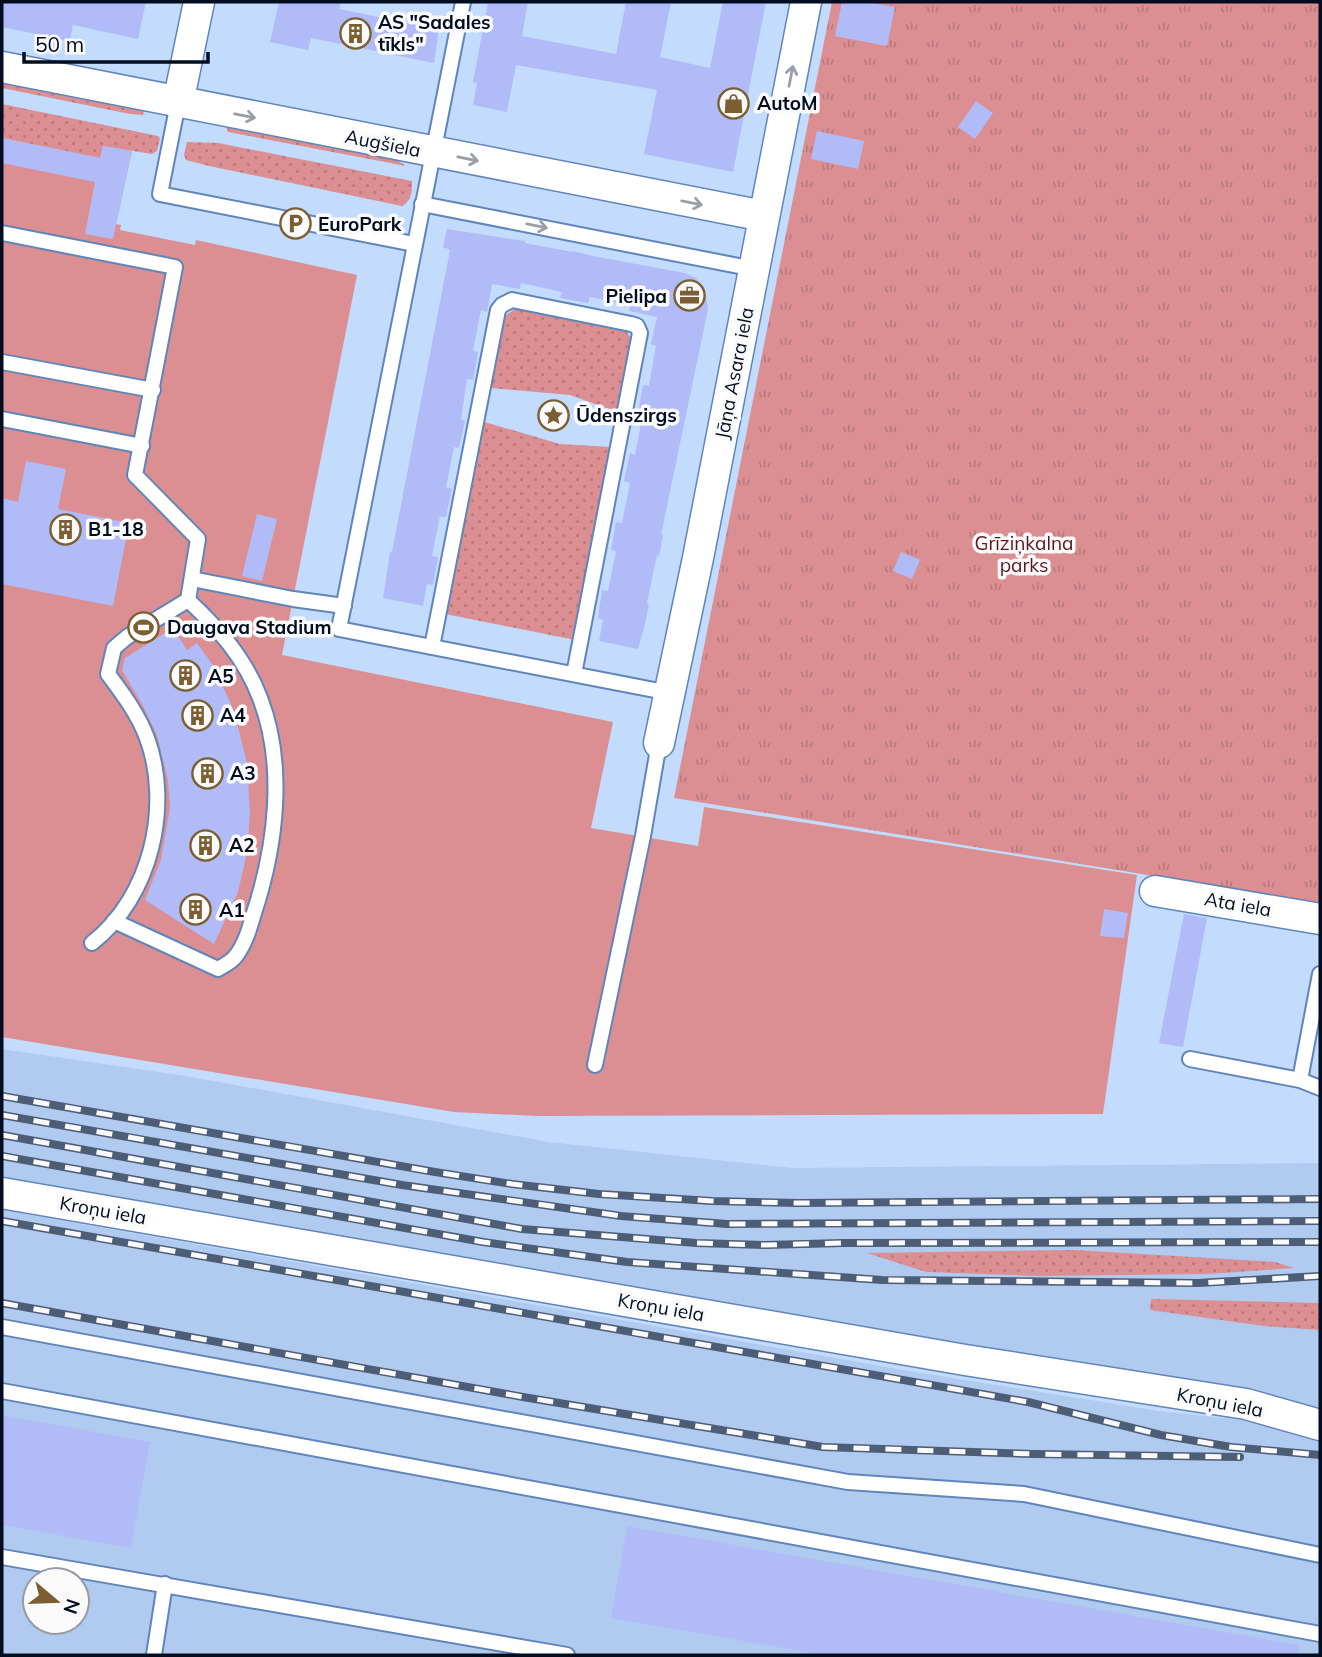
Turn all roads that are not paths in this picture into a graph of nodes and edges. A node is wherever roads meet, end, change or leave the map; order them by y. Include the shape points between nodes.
1 (199, 2) edge
2 (463, 2) edge
3 (806, 2) edge
4 (2, 67) edge
5 (178, 103) junction
6 (432, 152) junction
7 (422, 204) junction
8 (764, 216) junction
9 (2, 233) edge
10 (414, 244) junction
11 (754, 269) junction
12 (2, 362) edge
13 (153, 390) junction
14 (2, 419) edge
15 (142, 446) junction
16 (192, 579) junction
17 (188, 600) junction
18 (344, 606) junction
19 (432, 647) junction
20 (574, 674) junction
21 (670, 693) junction
22 (659, 743) joint
23 (1155, 891) dead end
24 (1320, 919) edge
25 (114, 921) junction
26 (92, 943) dead end
27 (1320, 974) edge
28 (1190, 1059) dead end
29 (595, 1065) dead end
30 (1300, 1080) junction
31 (1320, 1088) edge
32 (2, 1193) edge
33 (2, 1327) edge
34 (2, 1391) edge
35 (1320, 1425) edge
36 (1320, 1555) edge
37 (2, 1557) edge
38 (165, 1584) junction
39 (1320, 1634) edge
40 (154, 1655) edge
41 (566, 1655) edge

1 - 5 street
2 - 6 lane
8 -> 3 street, Jāņa Asara iela
4 - 5 street, Augšiela
5 -> 6 street, Augšiela
5 - 10 lane via 160,194
6 - 7 lane
6 -> 8 street, Augšiela
7 - 10 lane
7 -> 11 lane
8 - 11 street, Jāņa Asara iela
9 - 13 lane via 175,267
10 - 18 lane
11 - 21 street, Jāņa Asara iela
12 - 13 lane
13 - 15 lane
14 - 15 lane
15 - 16 lane via 135,475 198,539
16 - 17 lane
16 - 18 lane
17 - 25 lane via 114,648 108,674 147,737 157,799 149,856 135,891
17 - 25 lane via 232,646 260,697 271,737 275,798 264,881 235,957 218,970
18 - 19 lane via 339,629
19 - 20 lane
19 - 20 lane via 498,310 512,300 631,324 640,333
20 - 21 lane
21 - 22 street, Jāņa Asara iela
22 - 29 lane
23 - 24 street, Ata iela
25 - 26 lane
27 - 30 lane
28 - 30 lane
30 - 31 lane
32 - 35 street, Kroņu iela via 1246,1405
33 - 36 lane via 849,1482 1024,1494
34 - 39 lane
37 - 38 lane
38 - 40 lane
38 - 41 lane

